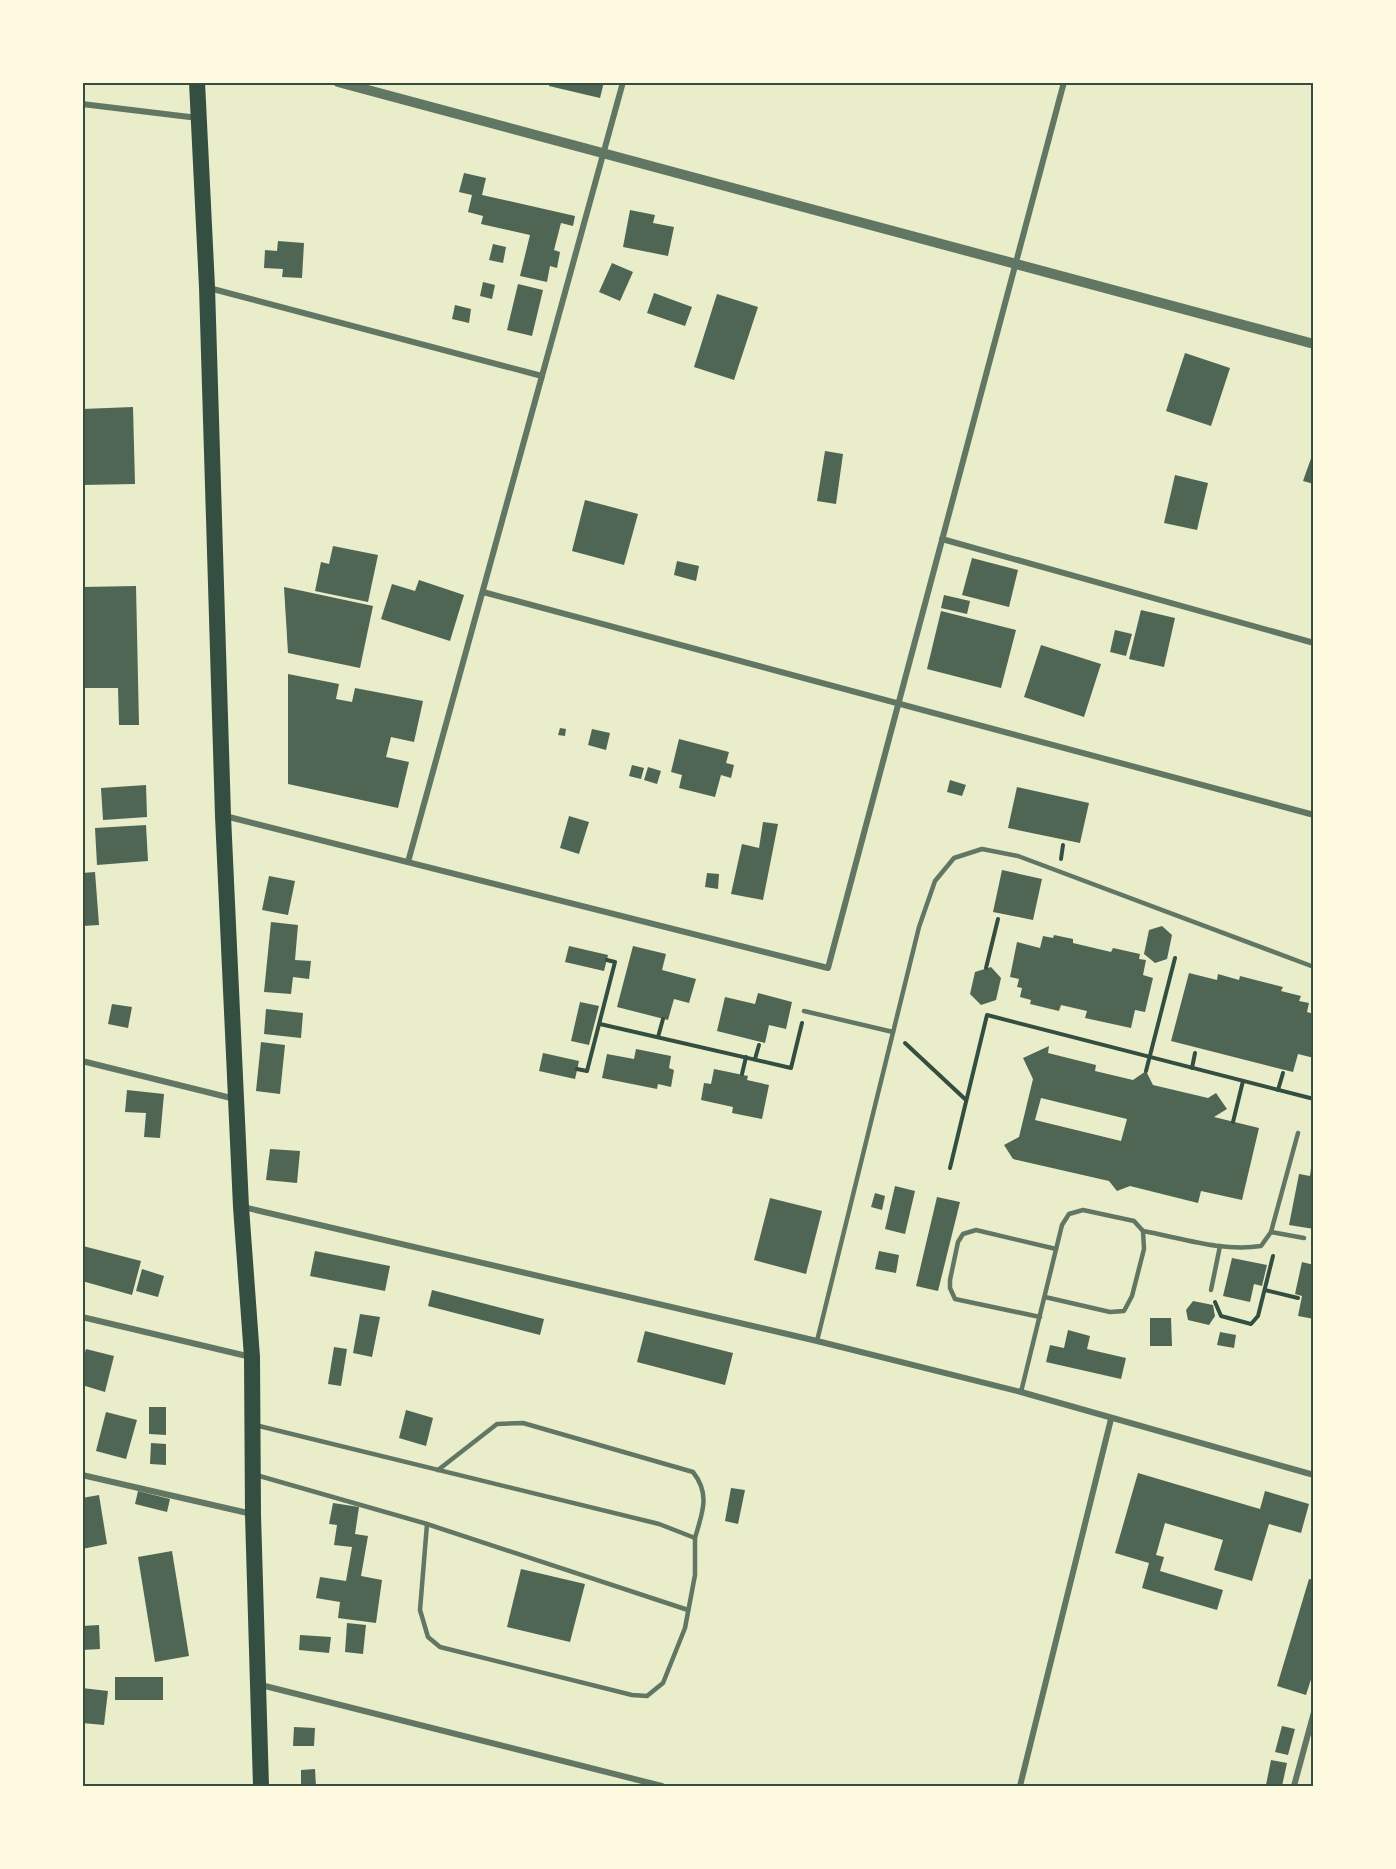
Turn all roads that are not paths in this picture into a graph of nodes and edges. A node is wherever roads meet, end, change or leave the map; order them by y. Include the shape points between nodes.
1 (197, 82) edge
2 (338, 82) edge
3 (623, 82) edge
4 (1064, 82) edge
5 (82, 104) edge
6 (199, 118) junction
7 (603, 153) junction
8 (1016, 263) junction
9 (207, 287) junction
10 (1314, 344) edge
11 (542, 376) junction
12 (942, 539) junction
13 (483, 592) junction
14 (1314, 643) edge
15 (898, 703) junction
16 (1314, 815) edge
17 (223, 816) junction
18 (408, 862) junction
19 (1314, 967) edge
20 (804, 1011) road end
21 (893, 1032) junction
22 (82, 1061) edge
23 (236, 1100) junction
24 (1298, 1133) dead end
25 (241, 1207) junction
26 (1143, 1231) junction
27 (1271, 1232) junction
28 (1304, 1238) dead end
29 (1220, 1246) junction
30 (1056, 1249) junction
31 (1211, 1290) road end
32 (1045, 1297) junction
33 (82, 1317) edge
34 (1040, 1317) junction
35 (817, 1341) junction
36 (252, 1357) junction
37 (1021, 1392) junction
38 (1110, 1419) junction
39 (252, 1425) junction
40 (438, 1470) junction
41 (252, 1474) junction
42 (82, 1475) edge
43 (1314, 1475) edge
44 (253, 1515) junction
45 (428, 1524) junction
46 (695, 1538) junction
47 (688, 1610) junction
48 (257, 1684) junction
49 (1314, 1712) edge
50 (261, 1786) edge
51 (662, 1786) edge
52 (1020, 1786) edge
53 (1294, 1786) edge

1 - 6 highway
2 - 7 street
3 - 7 street
4 - 8 street
5 - 6 street
6 - 9 highway
7 - 8 street
7 - 11 street
8 - 10 street
8 - 12 street
9 - 11 street
9 - 17 highway
11 - 13 street
12 - 14 street
12 - 15 street
13 - 15 street
13 - 18 street
15 - 16 street
15 - 18 street via 828,969
17 - 18 street
17 - 23 highway
19 - 21 lane via 1018,856 982,849 954,858 935,881
20 - 21 lane
21 - 35 lane
22 - 23 street
23 - 25 highway
24 - 27 lane
25 - 35 street
25 - 36 highway
26 - 29 lane
26 - 30 lane via 1134,1221 1083,1210 1069,1214
26 - 32 lane via 1144,1249 1132,1296 1124,1311 1110,1312
27 - 28 lane
27 - 29 lane via 1261,1246
29 - 31 lane
30 - 32 lane
30 - 34 lane via 976,1230 963,1234 958,1242 950,1280 955,1299
32 - 34 lane
33 - 36 street
34 - 37 lane
35 - 37 street
36 - 39 highway
37 - 38 street
38 - 43 street
38 - 52 street
39 - 40 lane
39 - 41 highway
40 - 46 lane via 659,1524
40 - 46 lane via 496,1424 523,1423 693,1472 702,1483 704,1506
41 - 44 highway
41 - 45 lane
42 - 44 street
44 - 48 highway
45 - 47 lane
45 - 47 lane via 420,1610 428,1637 440,1647 647,1696 663,1683
46 - 47 lane
48 - 50 highway
48 - 51 street
49 - 53 street

